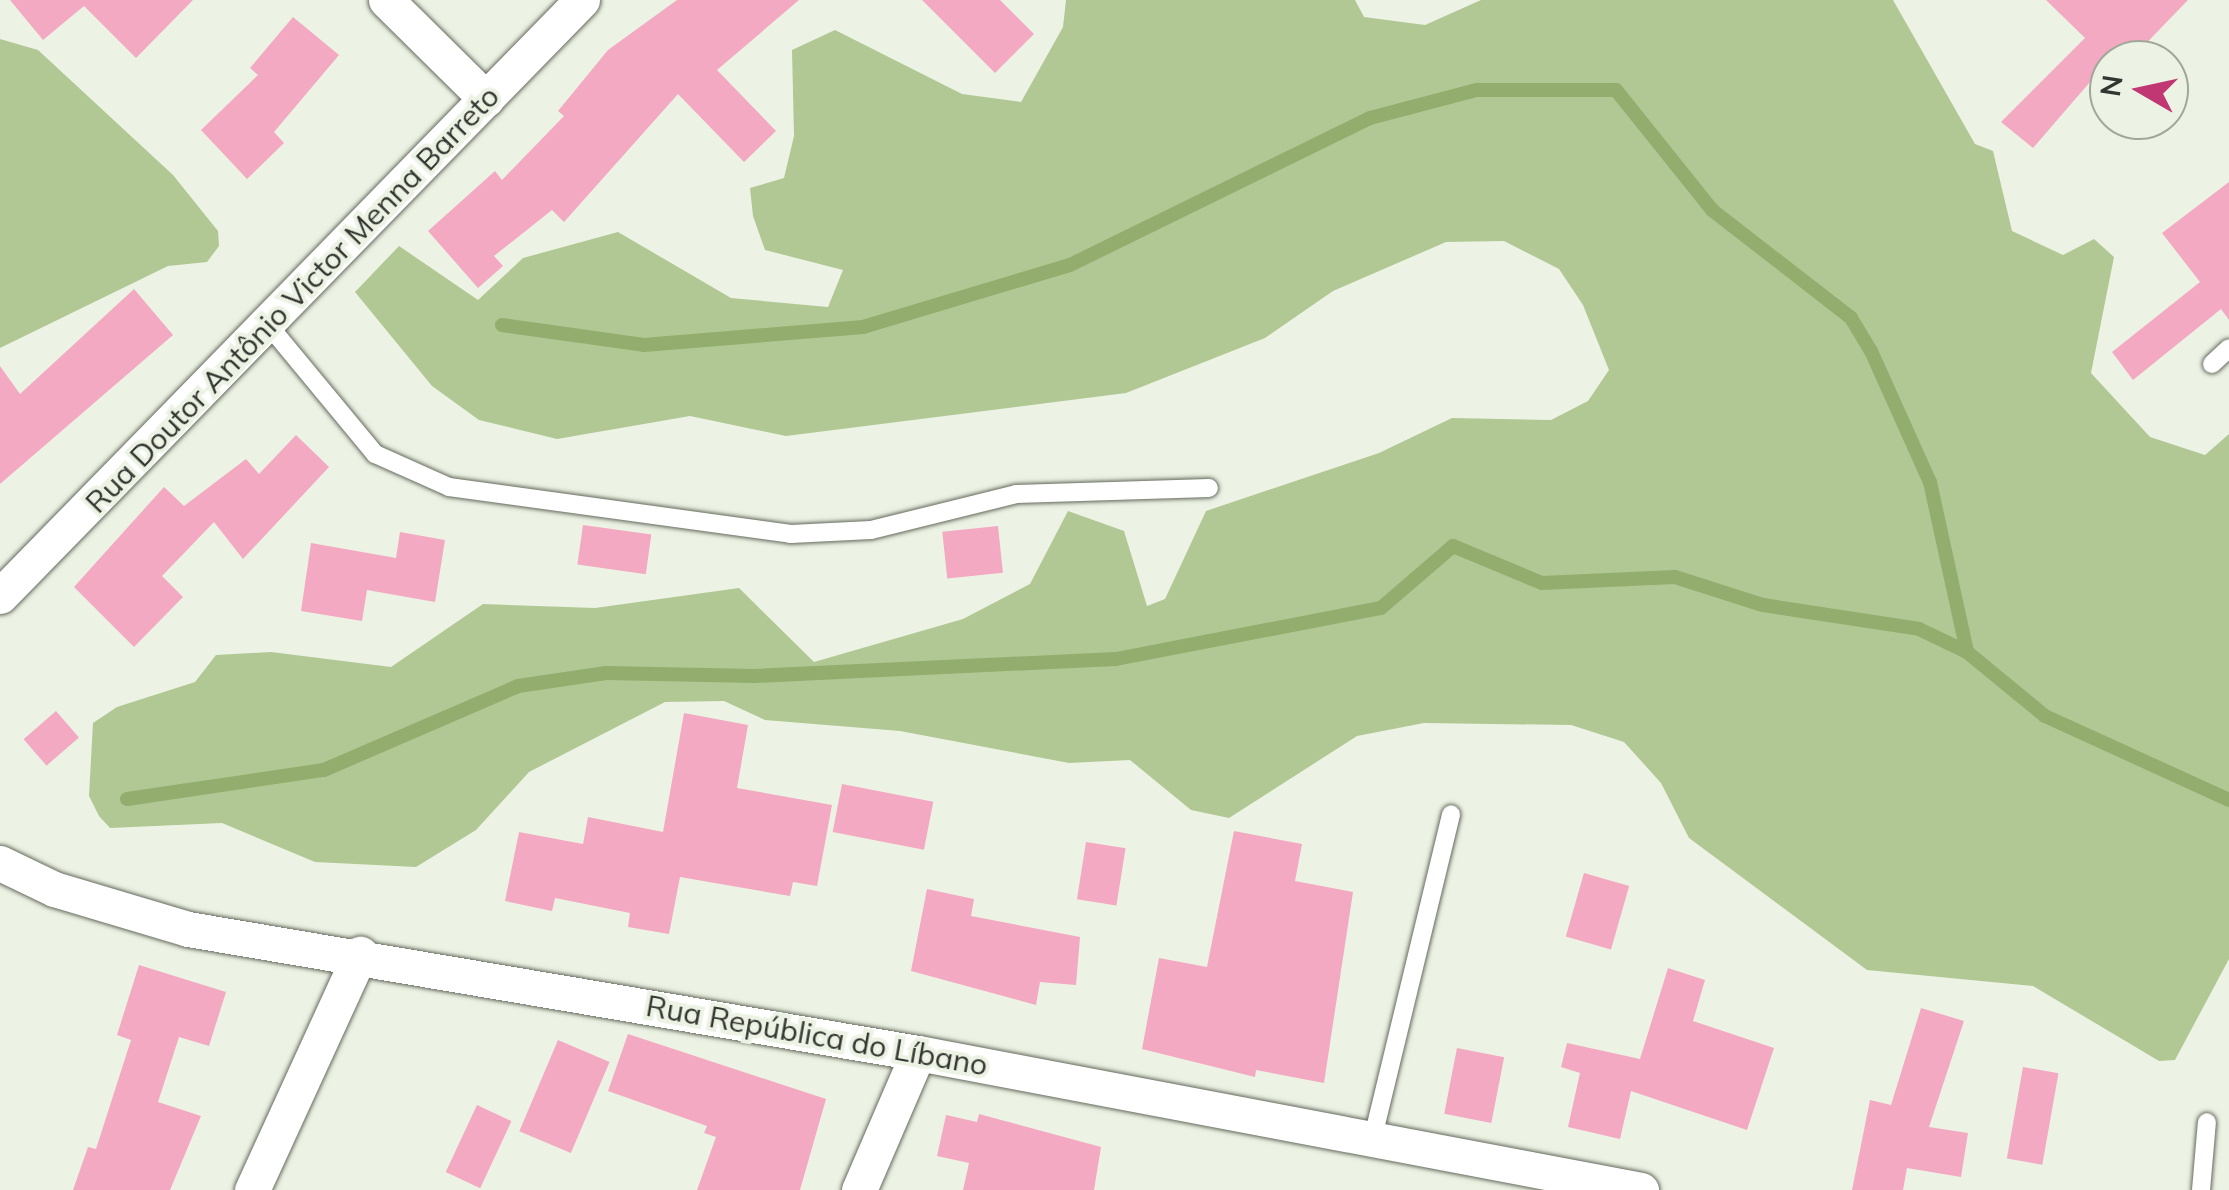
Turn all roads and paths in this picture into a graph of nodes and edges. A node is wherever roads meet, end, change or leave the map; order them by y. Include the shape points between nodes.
1 (386, 0) edge
2 (582, 0) edge
3 (486, 98) junction
4 (270, 327) junction
5 (2229, 348) edge
6 (2212, 364) dead end
7 (1210, 488) dead end
8 (0, 596) edge
9 (1451, 814) dead end
10 (0, 863) edge
11 (360, 954) junction
12 (918, 1052) junction
13 (2207, 1122) dead end
14 (1373, 1137) junction
15 (1483, 1174) edge
16 (252, 1190) edge
17 (859, 1190) edge
18 (1641, 1190) edge
19 (2201, 1190) edge

1 - 3 street
2 - 3 street, Rua Doutor Antônio Victor Menna Barreto
3 - 4 street, Rua Doutor Antônio Victor Menna Barreto
4 - 7 lane via 375,454 449,487 791,534 871,530 1016,494
4 - 8 street, Rua Doutor Antônio Victor Menna Barreto
5 - 6 lane
9 - 14 lane
10 - 11 street, Rua República do Líbano via 54,889 188,928
11 - 12 street, Rua República do Líbano
11 - 16 street
12 - 14 street, Rua República do Líbano
12 - 17 street
13 - 19 lane
14 - 15 street, Rua República do Líbano
15 - 18 street, Rua República do Líbano

